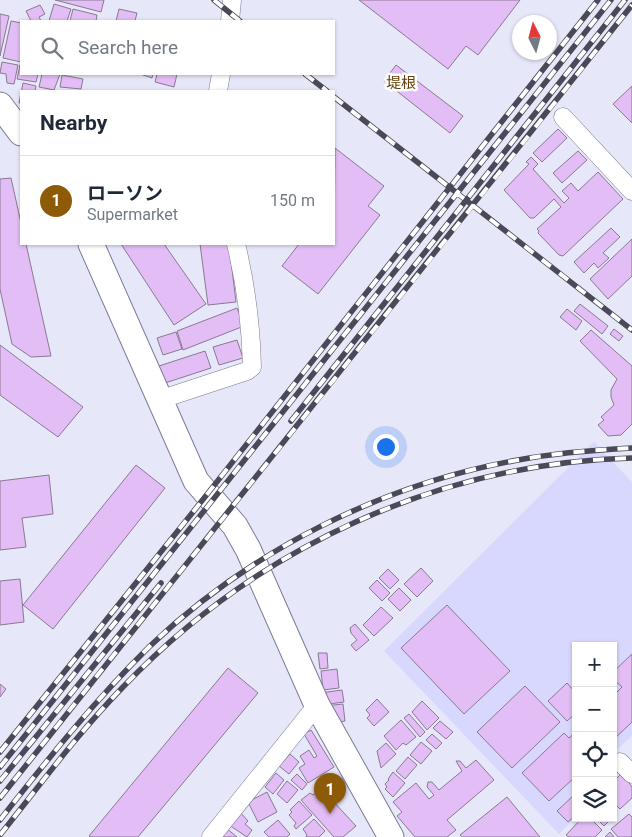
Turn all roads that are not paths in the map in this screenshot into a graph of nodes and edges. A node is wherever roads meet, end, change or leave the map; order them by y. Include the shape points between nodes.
1 (232, 0) edge
2 (230, 20) edge
3 (221, 75) edge
4 (218, 90) edge
5 (0, 105) edge
6 (562, 117) dead end
7 (20, 132) edge
8 (632, 191) edge
9 (91, 245) edge
10 (236, 245) edge
11 (162, 399) junction
12 (317, 705) junction
13 (212, 837) edge
14 (391, 837) edge

1 - 2 street
3 - 4 street
5 - 7 street
6 - 8 street
9 - 11 street
10 - 11 street via 245,281 252,367
11 - 12 street via 196,481 235,526 248,550
12 - 13 street
12 - 14 street

